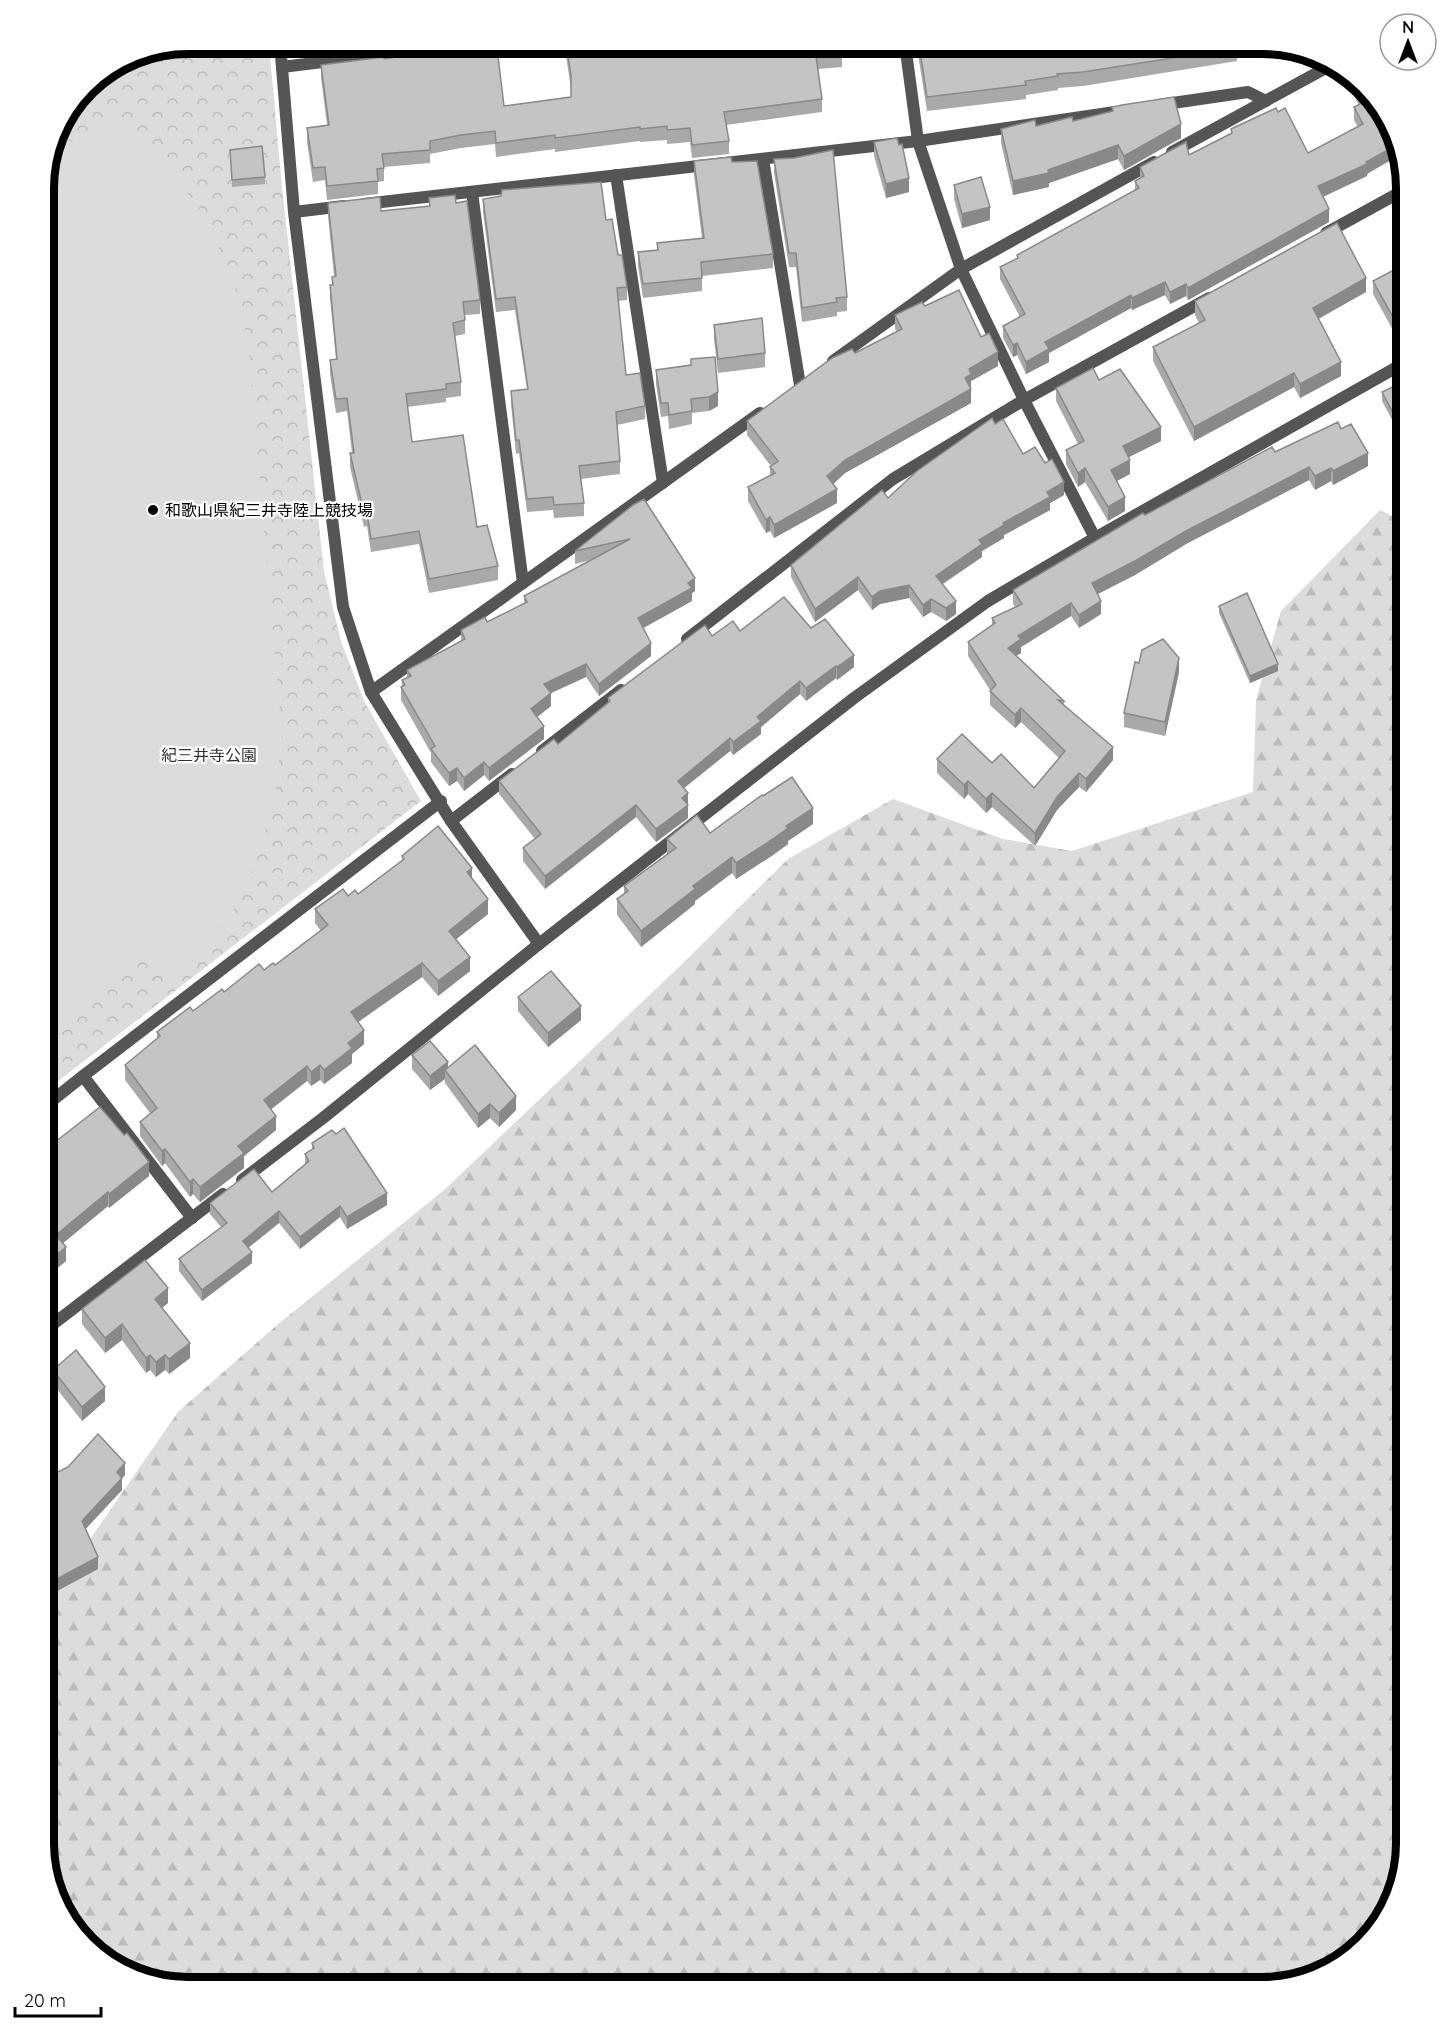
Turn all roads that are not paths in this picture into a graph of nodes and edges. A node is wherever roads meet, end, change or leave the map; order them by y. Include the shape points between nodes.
1 (281, 54) edge
2 (388, 54) edge
3 (906, 54) edge
4 (282, 67) junction
5 (1324, 69) edge
6 (1266, 101) junction
7 (918, 141) junction
8 (763, 159) junction
9 (616, 175) junction
10 (472, 192) junction
11 (1396, 195) edge
12 (294, 212) junction
13 (1313, 240) edge
14 (961, 269) junction
15 (1220, 292) edge
16 (1396, 368) edge
17 (1024, 400) junction
18 (770, 406) edge
19 (663, 483) junction
20 (1095, 538) junction
21 (523, 583) junction
22 (677, 646) edge
23 (630, 683) edge
24 (371, 692) junction
25 (441, 801) junction
26 (451, 821) junction
27 (539, 944) junction
28 (84, 1076) junction
29 (54, 1099) edge
30 (192, 1218) junction
31 (54, 1322) edge

1 - 4 street
2 - 4 street
3 - 7 street
4 - 12 street
5 - 6 street
6 - 7 street via 1248,92
6 - 14 street
7 - 8 street
7 - 14 street
8 - 9 street
8 - 14 street via 804,382
9 - 10 street
9 - 19 street
10 - 12 street
10 - 21 street
11 - 13 street
12 - 24 street via 343,607
14 - 17 street
15 - 17 street
16 - 20 street
17 - 20 street
17 - 22 street via 893,479
18 - 19 street
19 - 21 street
20 - 27 street via 988,601 854,698
21 - 24 street
23 - 26 street
24 - 25 street
25 - 26 street
25 - 28 street
26 - 27 street
27 - 30 street
28 - 29 street
28 - 30 street
30 - 31 street

